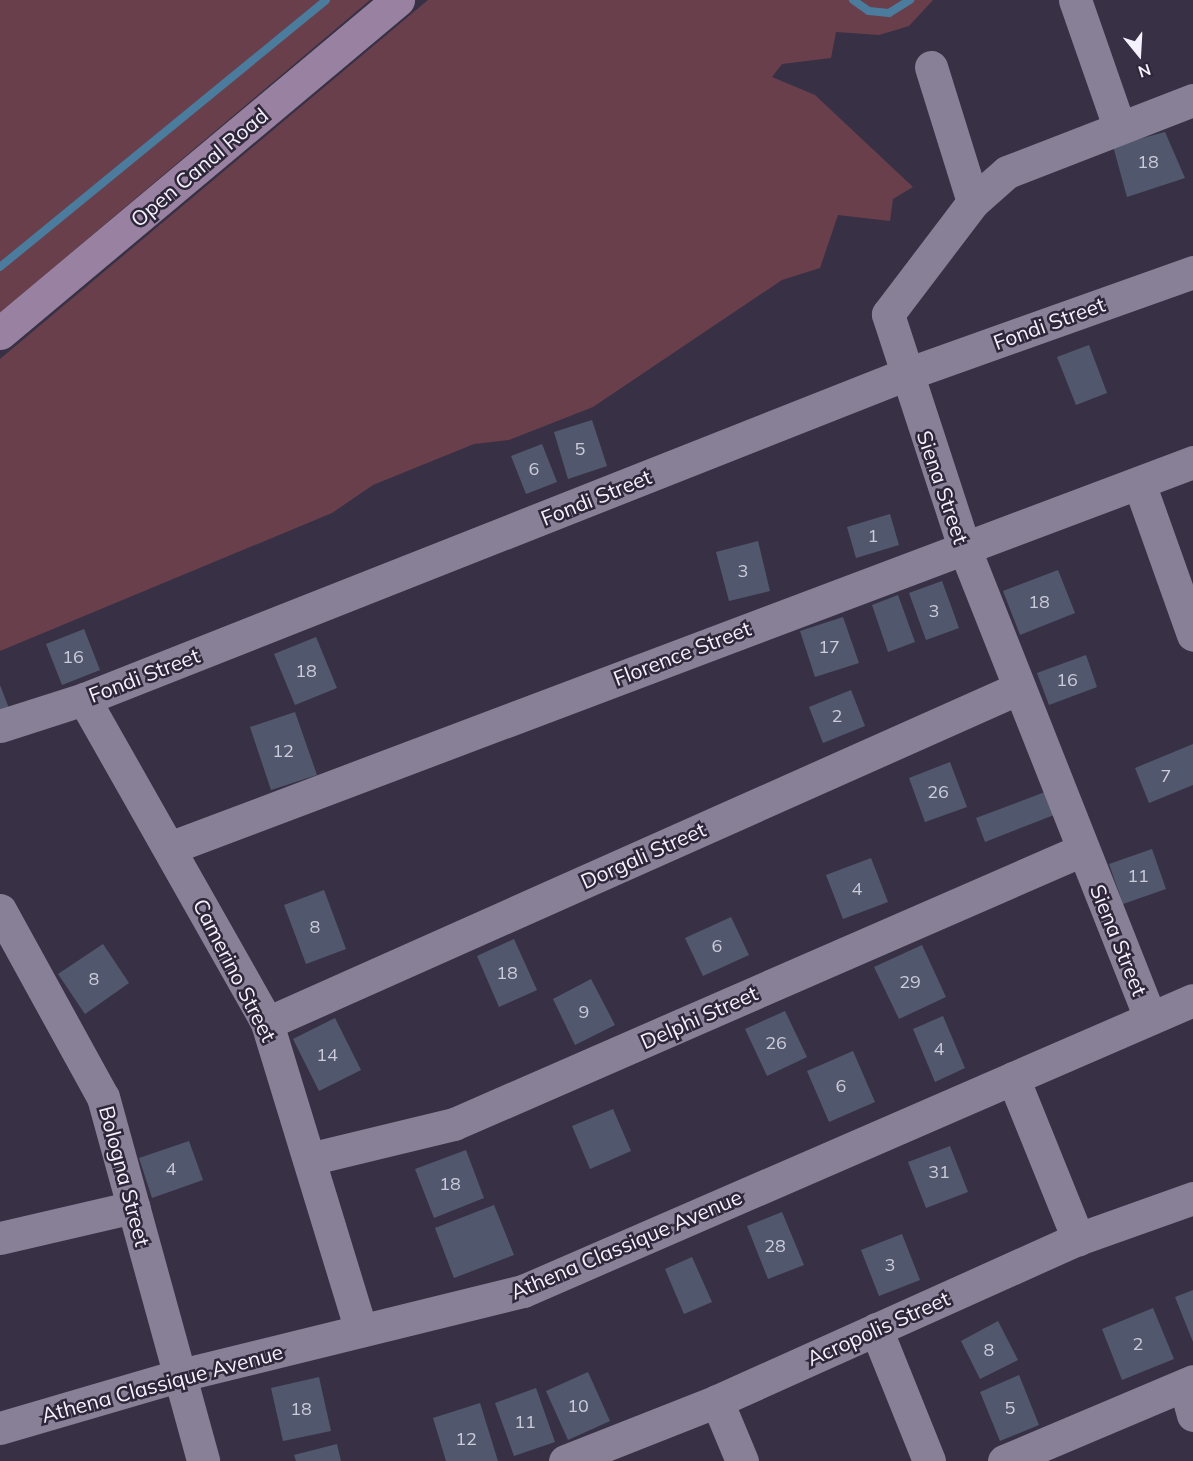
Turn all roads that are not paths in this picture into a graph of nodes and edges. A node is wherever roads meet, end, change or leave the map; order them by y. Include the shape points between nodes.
1 (398, 0) edge
2 (1075, 0) edge
3 (931, 67) dead end
4 (1193, 100) edge
5 (1119, 126) junction
6 (973, 202) junction
7 (1193, 272) edge
8 (0, 333) edge
9 (904, 375) junction
10 (1193, 462) edge
11 (1138, 483) junction
12 (964, 546) junction
13 (1193, 635) edge
14 (1019, 688) junction
15 (84, 699) junction
16 (0, 726) edge
17 (172, 847) junction
18 (1082, 850) junction
19 (0, 910) edge
20 (1193, 1000) edge
21 (1149, 1015) junction
22 (267, 1023) junction
23 (1012, 1078) junction
24 (309, 1159) junction
25 (1193, 1198) edge
26 (133, 1207) junction
27 (0, 1238) edge
28 (1078, 1239) junction
29 (876, 1329) junction
30 (361, 1330) junction
31 (181, 1375) junction
32 (1190, 1394) edge
33 (717, 1401) junction
34 (0, 1428) edge
35 (203, 1461) edge
36 (565, 1461) edge
37 (742, 1461) edge
38 (929, 1461) edge
39 (1004, 1461) edge

1 - 8 main road, Open Canal Road
2 - 5 street
3 - 6 street
4 - 5 street, Siena Street
5 - 6 street, Siena Street via 1007,172
6 - 9 street, Siena Street via 888,314
7 - 9 street, Fondi Street
9 - 12 street, Siena Street
9 - 15 street, Fondi Street
10 - 11 street, Florence Street
11 - 12 street, Florence Street
11 - 13 street
12 - 14 street, Siena Street
12 - 17 street, Florence Street
14 - 18 street, Siena Street
14 - 22 street, Dorgali Street
15 - 16 street, Fondi Street
15 - 17 street, Camerino Street
17 - 22 street, Camerino Street
18 - 21 street, Siena Street
18 - 24 street, Delphi Street via 454,1124
19 - 26 street, Bologna Street via 103,1097
20 - 21 street, Athena Classique Avenue
21 - 23 street, Athena Classique Avenue
22 - 24 street, Camerino Street
23 - 28 street
23 - 30 street, Athena Classique Avenue via 523,1292
24 - 30 street, Camerino Street
25 - 28 street, Acropolis Street
26 - 27 street
26 - 31 street, Bologna Street
28 - 29 street, Acropolis Street
29 - 33 street, Acropolis Street
29 - 38 street
30 - 31 street, Athena Classique Avenue
31 - 34 street, Athena Classique Avenue
31 - 35 street, Bologna Street
32 - 39 street
33 - 36 street, Acropolis Street
33 - 37 street

